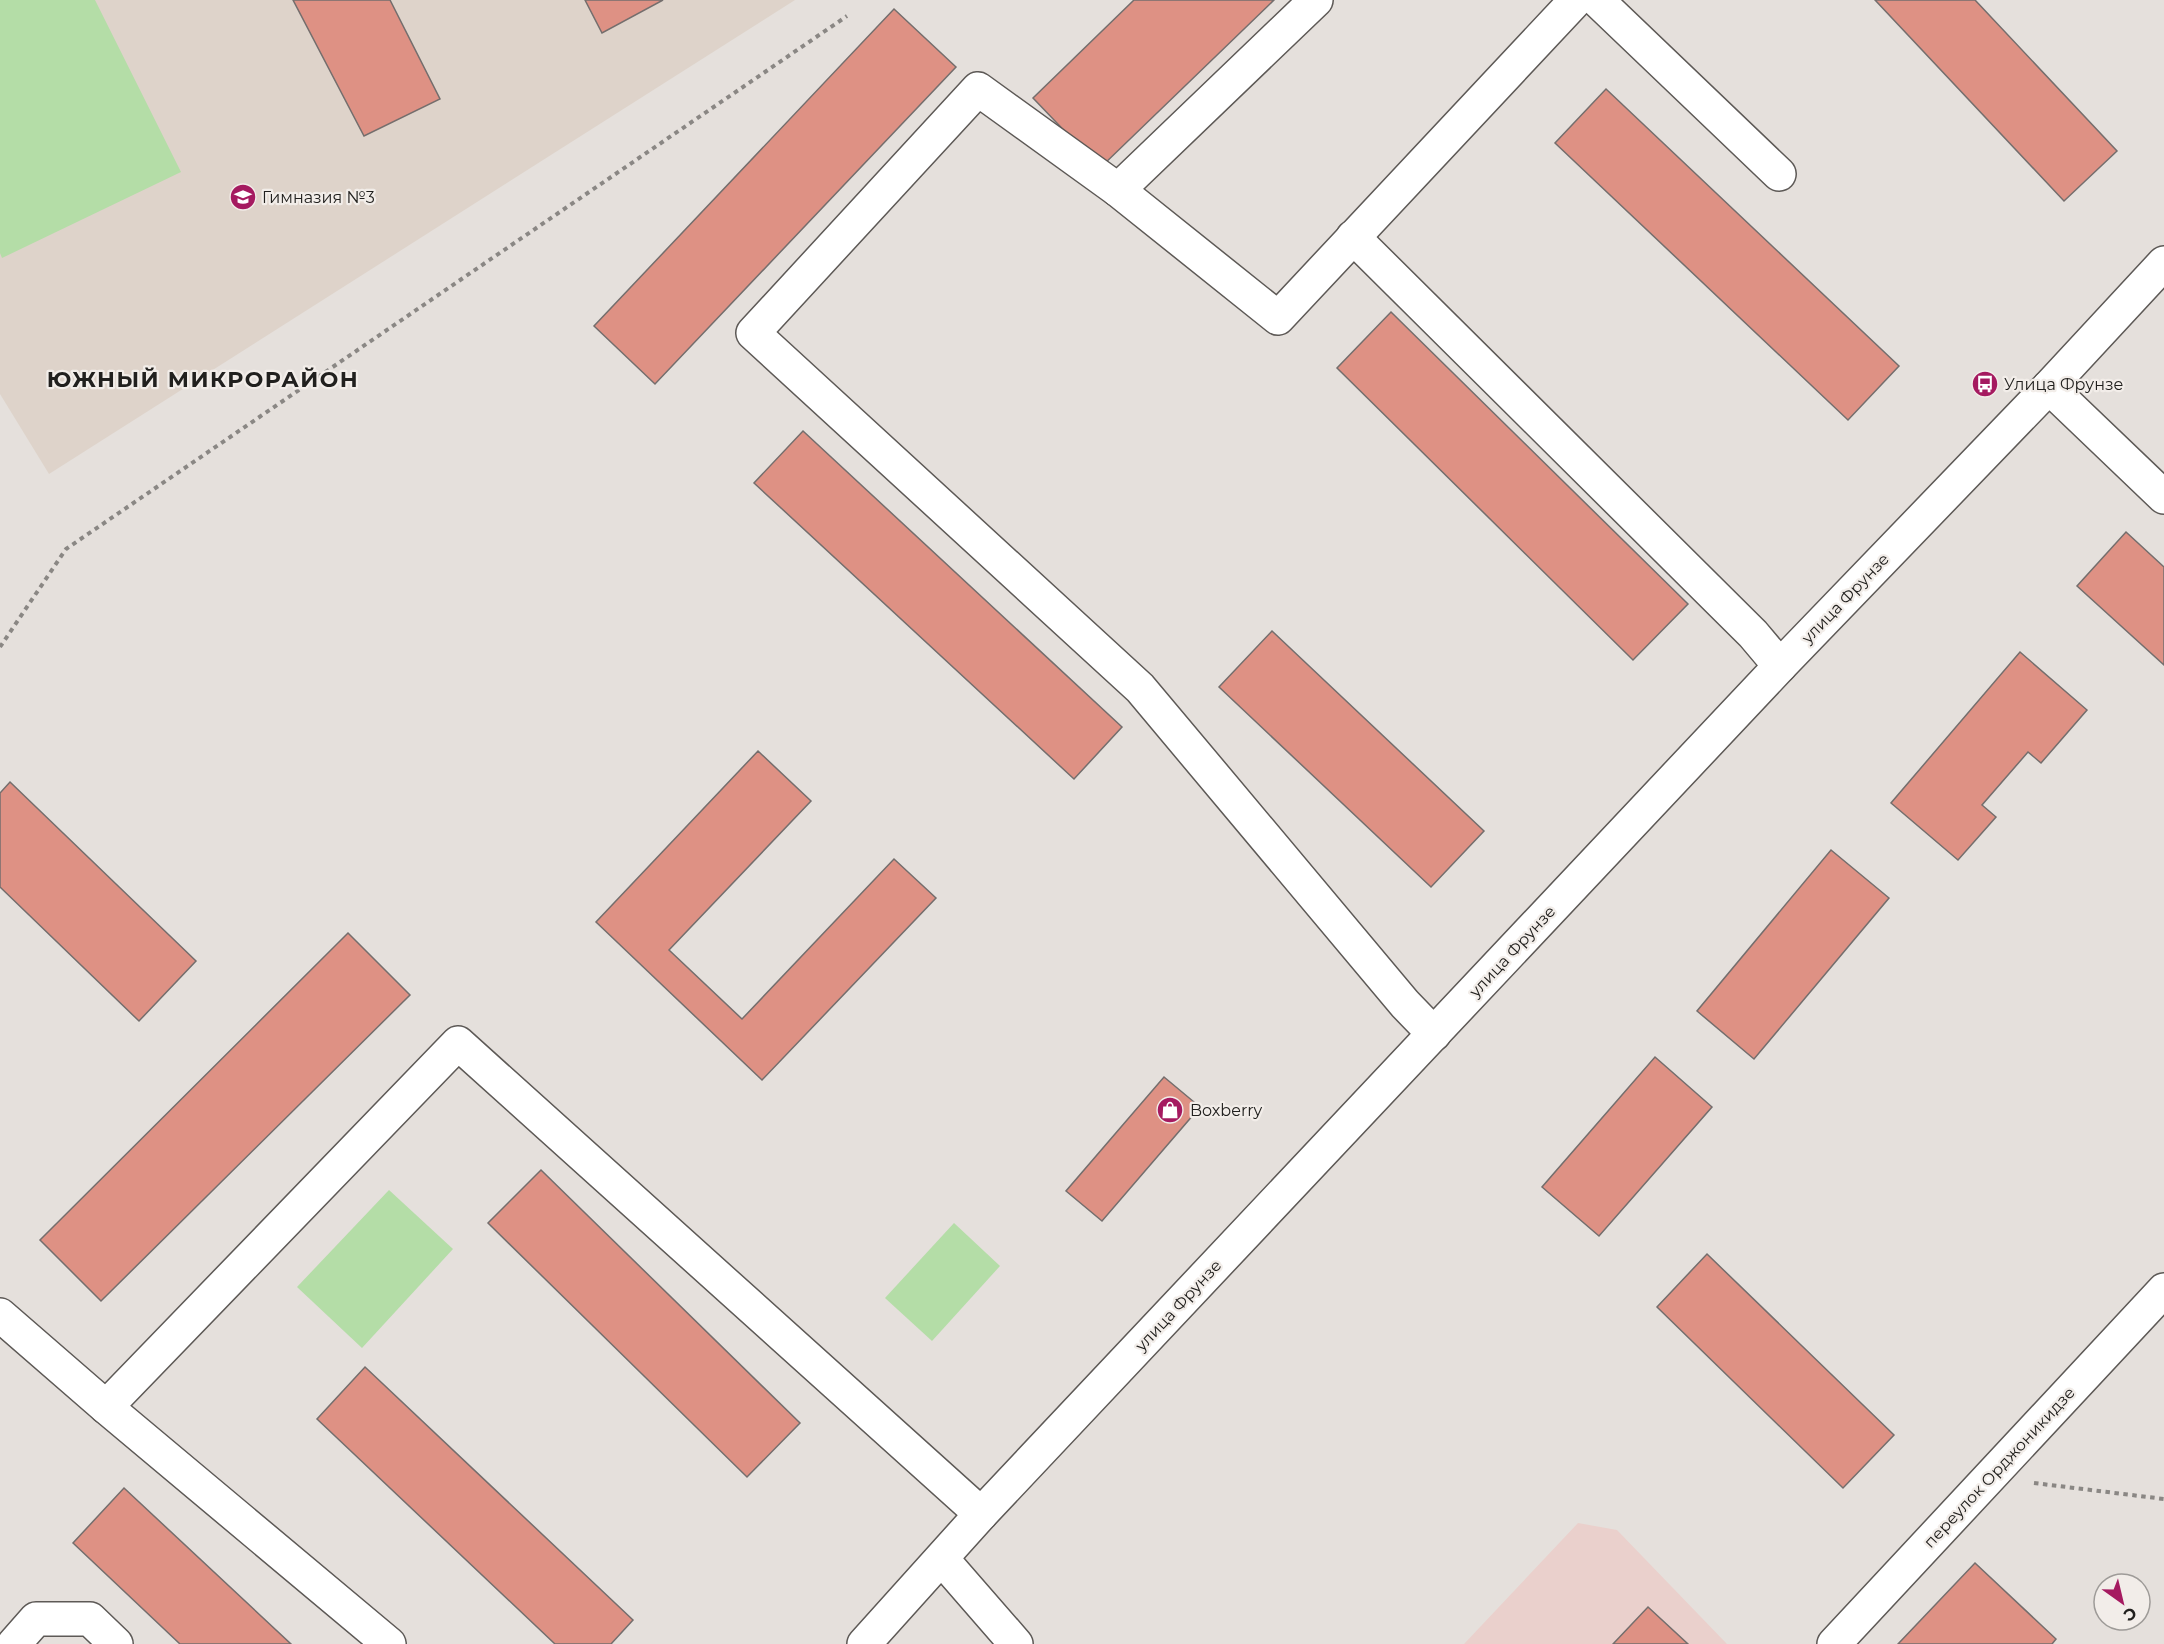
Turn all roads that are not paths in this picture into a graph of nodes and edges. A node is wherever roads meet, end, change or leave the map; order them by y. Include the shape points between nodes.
1 (1316, 0) edge
2 (1576, 0) edge
3 (1597, 0) edge
4 (1779, 174) dead end
5 (1118, 190) junction
6 (1353, 237) junction
7 (2164, 263) edge
8 (2049, 387) junction
9 (2164, 497) edge
10 (1780, 666) junction
11 (1434, 1034) junction
12 (2161, 1300) edge
13 (0, 1315) edge
14 (106, 1407) junction
15 (981, 1514) junction
16 (942, 1559) junction
17 (14, 1644) edge
18 (116, 1644) edge
19 (389, 1644) edge
20 (864, 1644) edge
21 (1016, 1644) edge
22 (1834, 1644) edge

1 - 5 main road
2 - 6 main road
3 - 4 main road
5 - 6 main road via 1278,318
5 - 11 main road via 978,89 753,333 1140,688
6 - 10 main road via 1753,634
7 - 8 main road, улица Фрунзе
8 - 9 main road
8 - 10 main road, улица Фрунзе
10 - 11 main road, улица Фрунзе
11 - 15 main road, улица Фрунзе
12 - 22 main road, переулок Орджоникидзе
13 - 14 main road
14 - 15 main road via 458,1043
14 - 19 main road
15 - 16 main road, улица Фрунзе
16 - 20 main road, улица Фрунзе
16 - 21 main road
17 - 18 main road via 36,1619 90,1619

